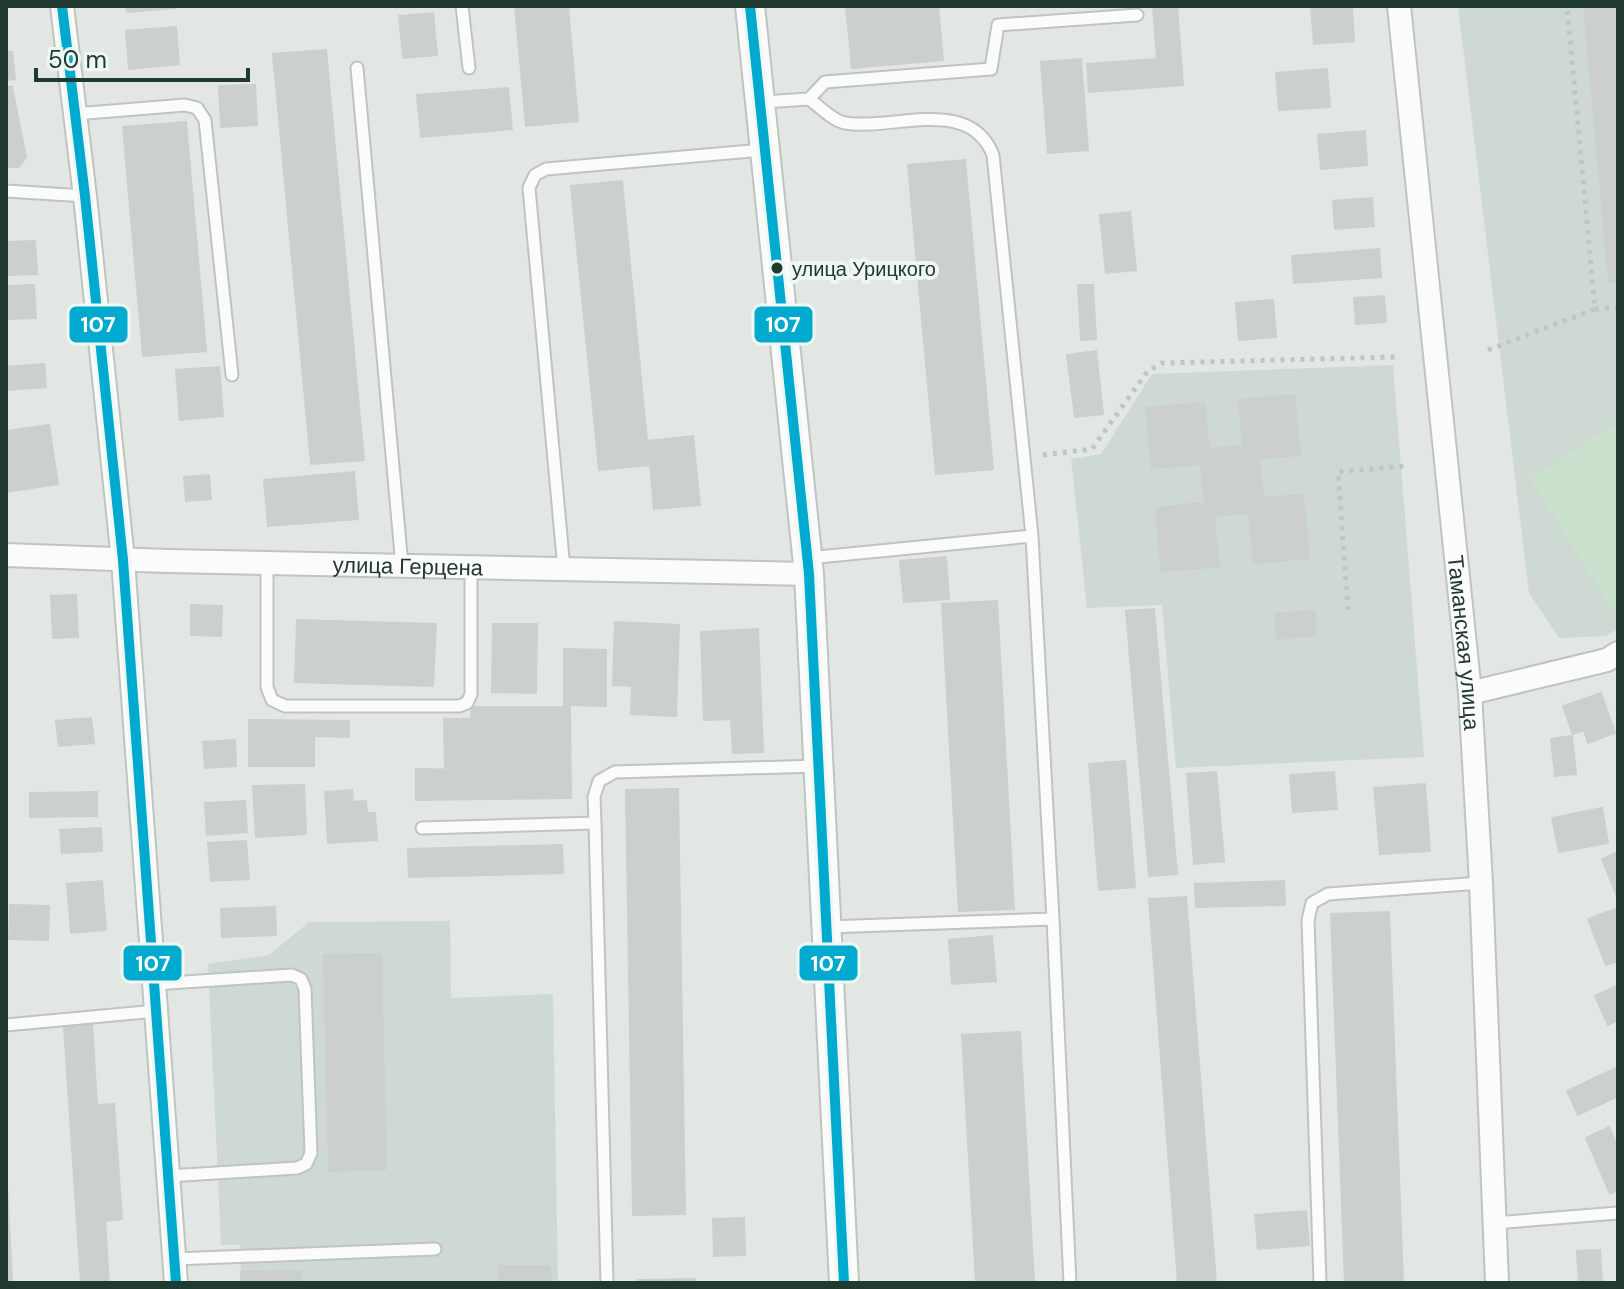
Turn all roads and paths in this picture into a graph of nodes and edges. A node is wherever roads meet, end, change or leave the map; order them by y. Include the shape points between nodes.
1 (62, 6) edge
2 (462, 6) edge
3 (750, 6) edge
4 (1399, 6) edge
5 (1567, 6) edge
6 (1137, 15) dead end
7 (357, 68) dead end
8 (469, 68) dead end
9 (809, 99) junction
10 (760, 102) junction
11 (75, 114) junction
12 (765, 150) junction
13 (6, 191) edge
14 (85, 196) junction
15 (1618, 307) edge
16 (1595, 309) junction
17 (1488, 350) dead end
18 (1396, 357) dead end
19 (232, 375) dead end
20 (1024, 457) junction
21 (1405, 466) dead end
22 (1032, 536) junction
23 (6, 555) edge
24 (123, 560) junction
25 (267, 563) junction
26 (402, 566) junction
27 (808, 566) junction
28 (471, 567) junction
29 (564, 569) junction
30 (1348, 610) dead end
31 (1618, 653) edge
32 (1470, 693) junction
33 (819, 766) junction
34 (595, 823) junction
35 (422, 828) dead end
36 (1481, 883) junction
37 (1053, 919) junction
38 (827, 927) junction
39 (154, 984) junction
40 (156, 1011) junction
41 (6, 1025) edge
42 (168, 1176) junction
43 (1618, 1213) edge
44 (1494, 1223) junction
45 (435, 1249) dead end
46 (174, 1259) junction
47 (176, 1283) edge
48 (607, 1283) edge
49 (844, 1283) edge
50 (1070, 1283) edge
51 (1320, 1283) edge
52 (1497, 1283) edge

1 - 11 street
2 - 8 lane
3 - 10 street
4 - 32 street, Таманская улица
5 - 16 path
6 - 9 lane via 998,25 991,69 825,82
7 - 26 lane
9 - 10 lane
9 - 20 lane via 842,123 939,119 975,128 987,140 993,155
10 - 12 street
11 - 14 street
11 - 19 lane via 185,105 197,108 205,120
12 - 27 street
12 - 29 lane via 546,169 535,175 529,188
13 - 14 lane
14 - 24 street
15 - 16 path
16 - 17 path
18 - 20 path via 1162,363 1147,372 1092,449
20 - 22 lane
21 - 30 path via 1338,472
22 - 27 lane
22 - 37 lane
23 - 24 street, улица Герцена
24 - 25 street, улица Герцена
24 - 39 street
25 - 26 street, улица Герцена
25 - 28 lane via 267,687 272,700 285,706 467,703
26 - 28 street, улица Герцена
27 - 29 street, улица Герцена
27 - 33 street
28 - 29 street, улица Герцена
31 - 32 street
32 - 36 street, Таманская улица
33 - 34 lane via 615,772 599,781
33 - 38 street
34 - 35 lane
34 - 48 lane
36 - 44 street, Таманская улица
36 - 51 lane via 1328,894 1312,903 1308,920
37 - 38 lane
37 - 50 lane
38 - 49 street
39 - 40 street
39 - 42 lane via 292,975 305,989 311,1153 306,1164
40 - 41 lane
40 - 42 street
42 - 46 street
43 - 44 lane
44 - 52 street, Таманская улица
45 - 46 lane
46 - 47 street

